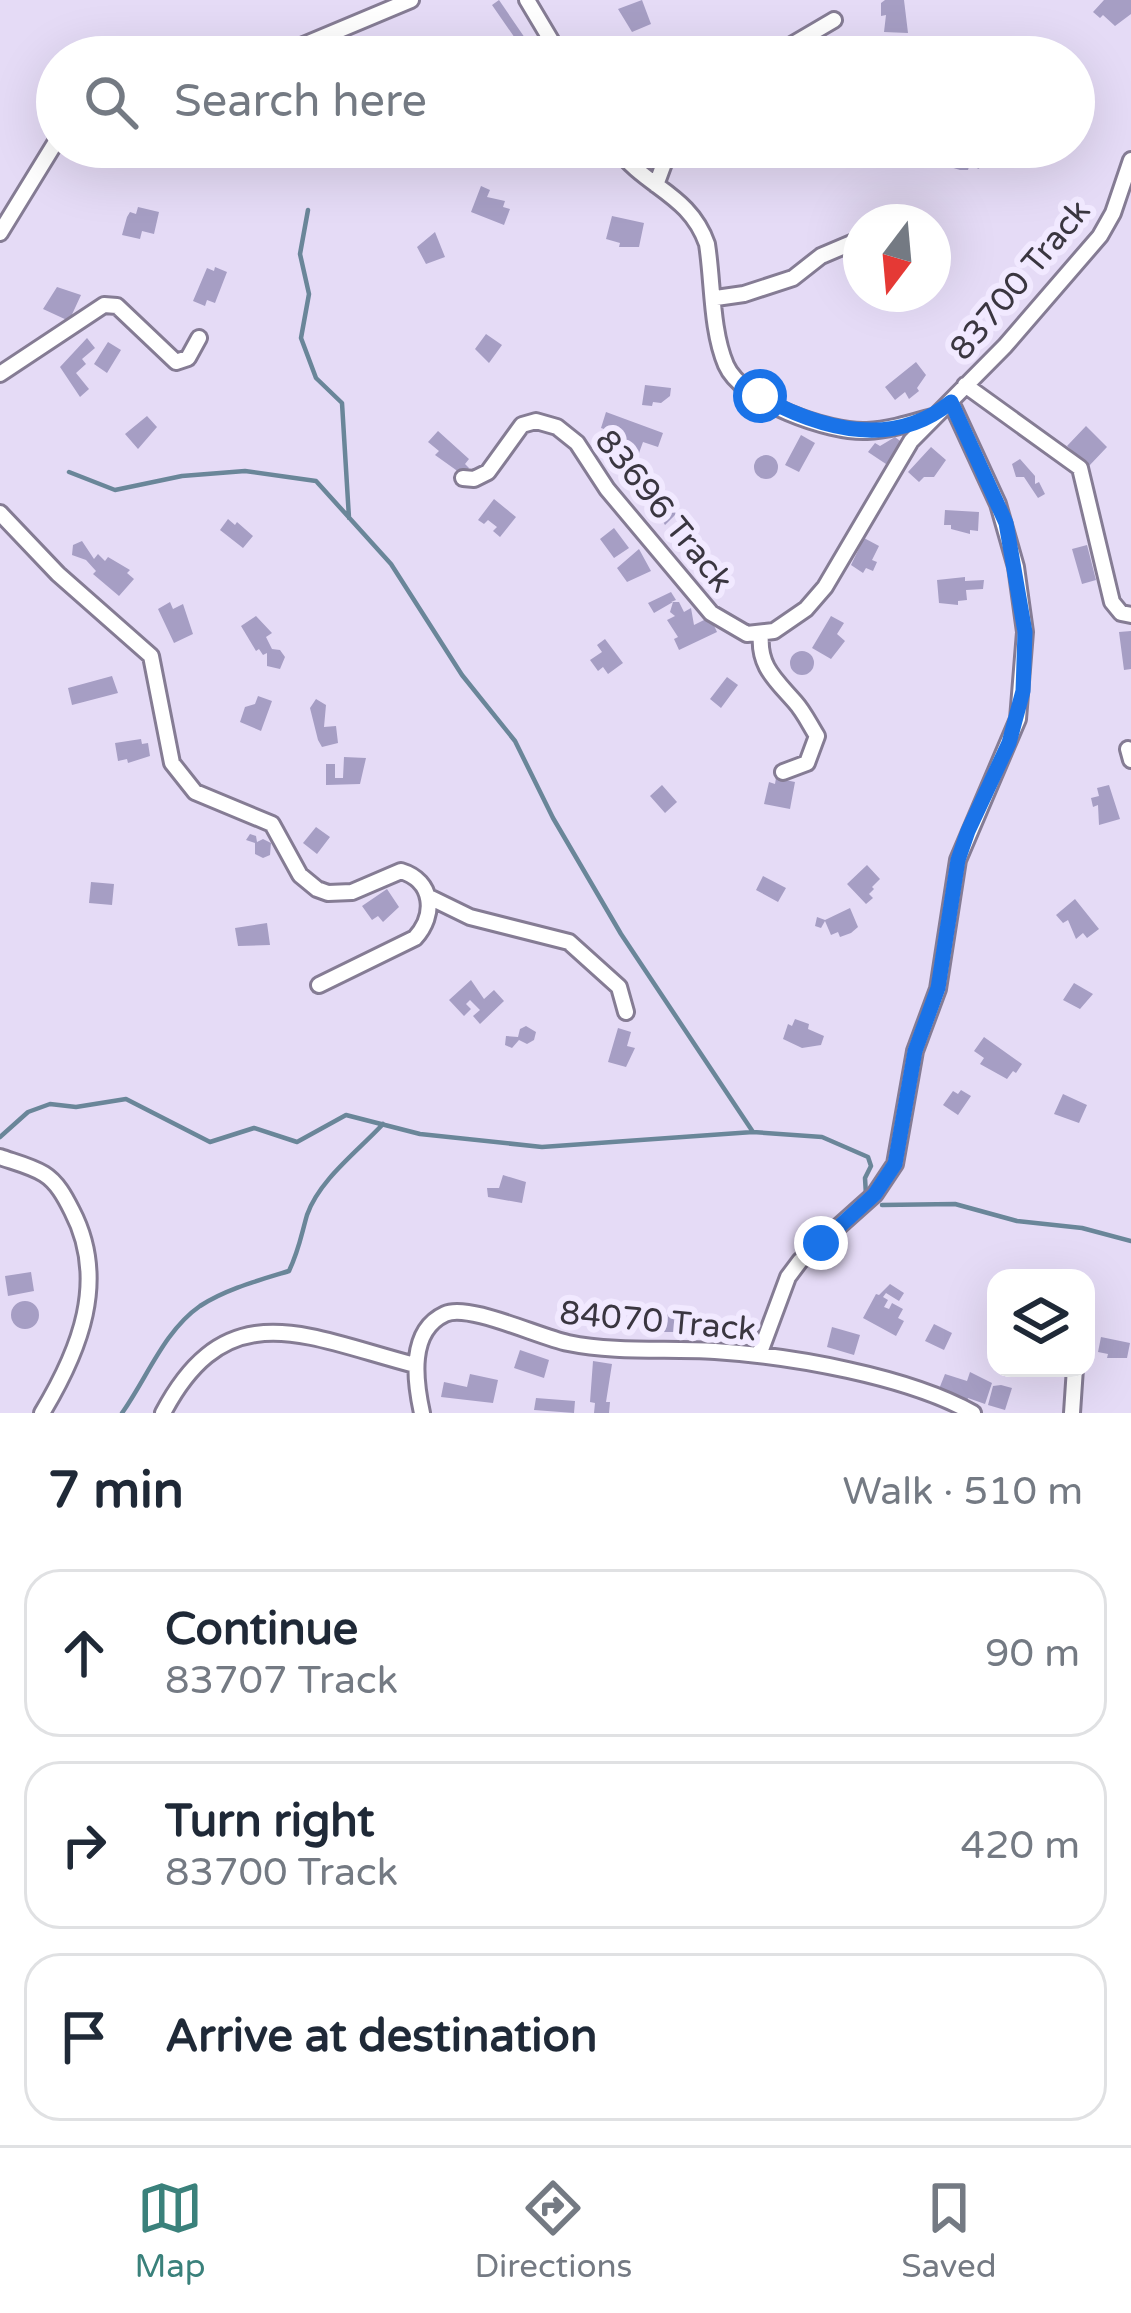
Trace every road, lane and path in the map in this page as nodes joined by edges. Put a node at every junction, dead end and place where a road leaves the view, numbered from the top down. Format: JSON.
{"nodes":[{"id":1,"x":411,"y":0,"type":"edge"},
{"id":2,"x":526,"y":0,"type":"edge"},
{"id":3,"x":834,"y":20,"type":"dead end"},
{"id":4,"x":325,"y":36,"type":"edge"},
{"id":5,"x":548,"y":36,"type":"edge"},
{"id":6,"x":807,"y":36,"type":"edge"},
{"id":7,"x":1131,"y":160,"type":"edge"},
{"id":8,"x":40,"y":168,"type":"edge"},
{"id":9,"x":634,"y":168,"type":"edge"},
{"id":10,"x":662,"y":168,"type":"edge"},
{"id":11,"x":656,"y":185,"type":"junction"},
{"id":12,"x":0,"y":233,"type":"edge"},
{"id":13,"x":843,"y":247,"type":"edge"},
{"id":14,"x":716,"y":298,"type":"junction"},
{"id":15,"x":199,"y":338,"type":"dead end"},
{"id":16,"x":0,"y":374,"type":"edge"},
{"id":17,"x":965,"y":385,"type":"junction"},
{"id":18,"x":951,"y":402,"type":"junction"},
{"id":19,"x":932,"y":417,"type":"junction"},
{"id":20,"x":464,"y":478,"type":"dead end"},
{"id":21,"x":0,"y":513,"type":"edge"},
{"id":22,"x":1131,"y":615,"type":"edge"},
{"id":23,"x":761,"y":634,"type":"junction"},
{"id":24,"x":783,"y":772,"type":"dead end"},
{"id":25,"x":429,"y":897,"type":"junction"},
{"id":26,"x":319,"y":985,"type":"dead end"},
{"id":27,"x":626,"y":1012,"type":"dead end"},
{"id":28,"x":0,"y":1157,"type":"edge"},
{"id":29,"x":759,"y":1355,"type":"junction"},
{"id":30,"x":416,"y":1365,"type":"junction"},
{"id":31,"x":1074,"y":1377,"type":"edge"},
{"id":32,"x":933,"y":1394,"type":"junction"},
{"id":33,"x":42,"y":1413,"type":"edge"},
{"id":34,"x":163,"y":1413,"type":"edge"},
{"id":35,"x":422,"y":1413,"type":"edge"},
{"id":36,"x":922,"y":1413,"type":"edge"},
{"id":37,"x":973,"y":1413,"type":"edge"},
{"id":38,"x":1072,"y":1413,"type":"edge"}],
"edges":[{"from":1,"to":4,"type":"street"},
{"from":2,"to":5,"type":"street"},
{"from":3,"to":6,"type":"street"},
{"from":7,"to":17,"type":"street","name":"83700 Track"},
{"from":8,"to":12,"type":"street"},
{"from":9,"to":11,"type":"street"},
{"from":10,"to":11,"type":"street"},
{"from":11,"to":14,"type":"street"},
{"from":13,"to":14,"type":"street"},
{"from":14,"to":19,"type":"street"},
{"from":15,"to":16,"type":"street"},
{"from":17,"to":18,"type":"street","name":"83700 Track"},
{"from":17,"to":22,"type":"street"},
{"from":18,"to":19,"type":"street"},
{"from":18,"to":29,"type":"street","name":"83700 Track"},
{"from":19,"to":23,"type":"street"},
{"from":20,"to":23,"type":"street","name":"83696 Track"},
{"from":21,"to":25,"type":"street"},
{"from":23,"to":24,"type":"street"},
{"from":25,"to":26,"type":"street"},
{"from":25,"to":27,"type":"street"},
{"from":28,"to":33,"type":"street"},
{"from":29,"to":30,"type":"street","name":"84070 Track"},
{"from":29,"to":32,"type":"street","name":"84070 Track"},
{"from":30,"to":34,"type":"street"},
{"from":30,"to":35,"type":"street"},
{"from":31,"to":38,"type":"street"},
{"from":32,"to":36,"type":"street"},
{"from":32,"to":37,"type":"street","name":"84070 Track"}]}
